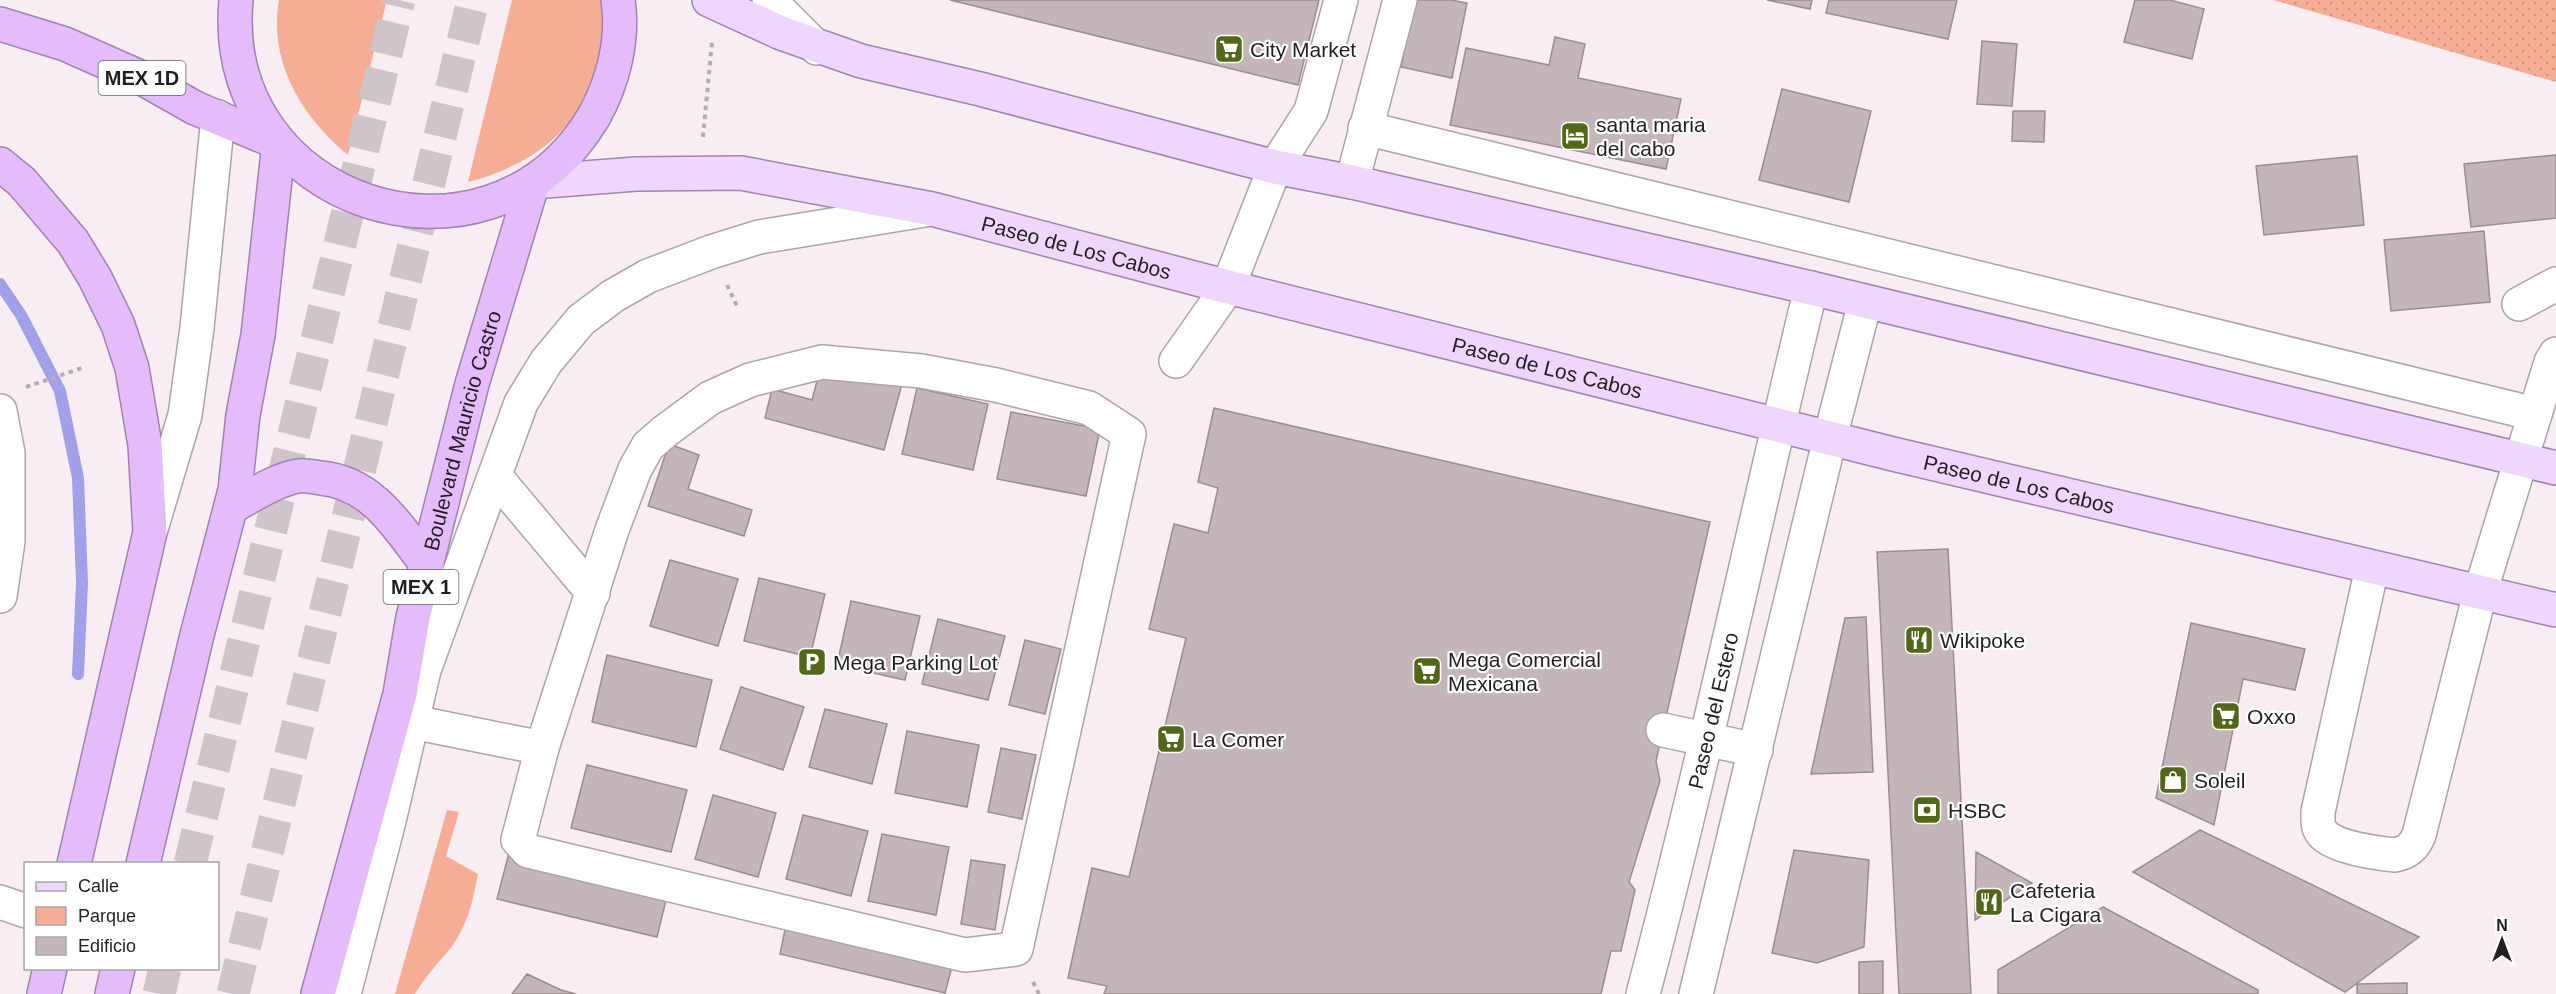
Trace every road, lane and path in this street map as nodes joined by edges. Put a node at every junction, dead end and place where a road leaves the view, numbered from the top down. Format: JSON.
{"nodes":[{"id":1,"x":236,"y":0,"type":"edge"},
{"id":2,"x":618,"y":0,"type":"edge"},
{"id":3,"x":709,"y":0,"type":"edge"},
{"id":4,"x":769,"y":0,"type":"edge"},
{"id":5,"x":1341,"y":0,"type":"edge"},
{"id":6,"x":1400,"y":0,"type":"edge"},
{"id":7,"x":0,"y":24,"type":"edge"},
{"id":8,"x":712,"y":35,"type":"dead end"},
{"id":9,"x":817,"y":48,"type":"junction"},
{"id":10,"x":218,"y":117,"type":"junction"},
{"id":11,"x":1365,"y":128,"type":"junction"},
{"id":12,"x":703,"y":142,"type":"dead end"},
{"id":13,"x":279,"y":143,"type":"junction"},
{"id":14,"x":0,"y":164,"type":"edge"},
{"id":15,"x":1275,"y":166,"type":"junction"},
{"id":16,"x":533,"y":182,"type":"junction"},
{"id":17,"x":1352,"y":182,"type":"junction"},
{"id":18,"x":932,"y":209,"type":"junction"},
{"id":19,"x":2556,"y":284,"type":"edge"},
{"id":20,"x":1228,"y":287,"type":"junction"},
{"id":21,"x":1811,"y":288,"type":"junction"},
{"id":22,"x":1865,"y":302,"type":"junction"},
{"id":23,"x":2519,"y":304,"type":"dead end"},
{"id":24,"x":2556,"y":354,"type":"edge"},
{"id":25,"x":1176,"y":361,"type":"dead end"},
{"id":26,"x":82,"y":368,"type":"dead end"},
{"id":27,"x":39,"y":382,"type":"dead end"},
{"id":28,"x":0,"y":411,"type":"edge"},
{"id":29,"x":2535,"y":414,"type":"junction"},
{"id":30,"x":1778,"y":425,"type":"junction"},
{"id":31,"x":1830,"y":438,"type":"junction"},
{"id":32,"x":2522,"y":460,"type":"junction"},
{"id":33,"x":2556,"y":468,"type":"edge"},
{"id":34,"x":495,"y":476,"type":"junction"},
{"id":35,"x":4,"y":487,"type":"edge"},
{"id":36,"x":231,"y":507,"type":"junction"},
{"id":37,"x":150,"y":532,"type":"junction"},
{"id":38,"x":427,"y":565,"type":"junction"},
{"id":39,"x":2372,"y":568,"type":"junction"},
{"id":40,"x":593,"y":593,"type":"junction"},
{"id":41,"x":2480,"y":593,"type":"junction"},
{"id":42,"x":0,"y":596,"type":"edge"},
{"id":43,"x":2556,"y":610,"type":"edge"},
{"id":44,"x":413,"y":722,"type":"junction"},
{"id":45,"x":1663,"y":730,"type":"dead end"},
{"id":46,"x":1708,"y":739,"type":"junction"},
{"id":47,"x":542,"y":748,"type":"junction"},
{"id":48,"x":1756,"y":750,"type":"junction"},
{"id":49,"x":74,"y":862,"type":"edge"},
{"id":50,"x":142,"y":862,"type":"edge"},
{"id":51,"x":1676,"y":870,"type":"junction"},
{"id":52,"x":1724,"y":882,"type":"junction"},
{"id":53,"x":0,"y":902,"type":"edge"},
{"id":54,"x":24,"y":910,"type":"edge"},
{"id":55,"x":50,"y":970,"type":"edge"},
{"id":56,"x":118,"y":970,"type":"edge"},
{"id":57,"x":44,"y":994,"type":"edge"},
{"id":58,"x":112,"y":994,"type":"edge"},
{"id":59,"x":318,"y":994,"type":"edge"},
{"id":60,"x":344,"y":994,"type":"edge"},
{"id":61,"x":1643,"y":994,"type":"edge"},
{"id":62,"x":1696,"y":994,"type":"edge"}],
"edges":[{"from":1,"to":13,"type":"highway"},
{"from":2,"to":16,"type":"highway"},
{"from":3,"to":9,"type":"main road"},
{"from":4,"to":9,"type":"street"},
{"from":5,"to":15,"type":"street"},
{"from":6,"to":11,"type":"street"},
{"from":7,"to":10,"type":"highway","number":"MEX 1D"},
{"from":8,"to":12,"type":"path"},
{"from":9,"to":15,"type":"main road"},
{"from":10,"to":13,"type":"highway","number":"MEX 1D"},
{"from":10,"to":37,"type":"street"},
{"from":11,"to":17,"type":"street"},
{"from":11,"to":29,"type":"street"},
{"from":13,"to":16,"type":"highway"},
{"from":13,"to":36,"type":"highway"},
{"from":14,"to":37,"type":"highway"},
{"from":15,"to":17,"type":"main road"},
{"from":15,"to":20,"type":"street"},
{"from":16,"to":18,"type":"main road","name":"Paseo de Los Cabos"},
{"from":16,"to":38,"type":"highway","name":"Boulevard Mauricio Castro","number":"MEX 1"},
{"from":17,"to":21,"type":"main road"},
{"from":18,"to":20,"type":"main road","name":"Paseo de Los Cabos"},
{"from":18,"to":34,"type":"street"},
{"from":19,"to":23,"type":"street"},
{"from":20,"to":25,"type":"street"},
{"from":20,"to":30,"type":"main road","name":"Paseo de Los Cabos"},
{"from":21,"to":22,"type":"main road"},
{"from":21,"to":30,"type":"street","name":"Paseo del Estero"},
{"from":22,"to":31,"type":"street"},
{"from":22,"to":32,"type":"main road"},
{"from":24,"to":29,"type":"street"},
{"from":26,"to":27,"type":"path"},
{"from":28,"to":35,"type":"street"},
{"from":29,"to":32,"type":"street"},
{"from":30,"to":31,"type":"main road","name":"Paseo de Los Cabos"},
{"from":30,"to":46,"type":"street","name":"Paseo del Estero"},
{"from":31,"to":39,"type":"main road","name":"Paseo de Los Cabos"},
{"from":31,"to":48,"type":"street"},
{"from":32,"to":33,"type":"main road"},
{"from":32,"to":41,"type":"street"},
{"from":34,"to":40,"type":"street"},
{"from":34,"to":44,"type":"street"},
{"from":35,"to":42,"type":"street"},
{"from":36,"to":38,"type":"highway"},
{"from":36,"to":50,"type":"highway"},
{"from":37,"to":49,"type":"highway"},
{"from":38,"to":59,"type":"highway","name":"Boulevard Mauricio Castro","number":"MEX 1"},
{"from":39,"to":41,"type":"main road","name":"Paseo de Los Cabos"},
{"from":39,"to":41,"type":"street"},
{"from":40,"to":47,"type":"street"},
{"from":40,"to":47,"type":"street"},
{"from":41,"to":43,"type":"main road","name":"Paseo de Los Cabos"},
{"from":44,"to":47,"type":"street"},
{"from":44,"to":60,"type":"street"},
{"from":45,"to":46,"type":"street"},
{"from":46,"to":48,"type":"street"},
{"from":46,"to":51,"type":"street","name":"Paseo del Estero"},
{"from":48,"to":52,"type":"street"},
{"from":51,"to":52,"type":"street"},
{"from":51,"to":61,"type":"street","name":"Paseo del Estero"},
{"from":52,"to":62,"type":"street"},
{"from":53,"to":54,"type":"street"},
{"from":55,"to":57,"type":"highway"},
{"from":56,"to":58,"type":"highway"}]}
